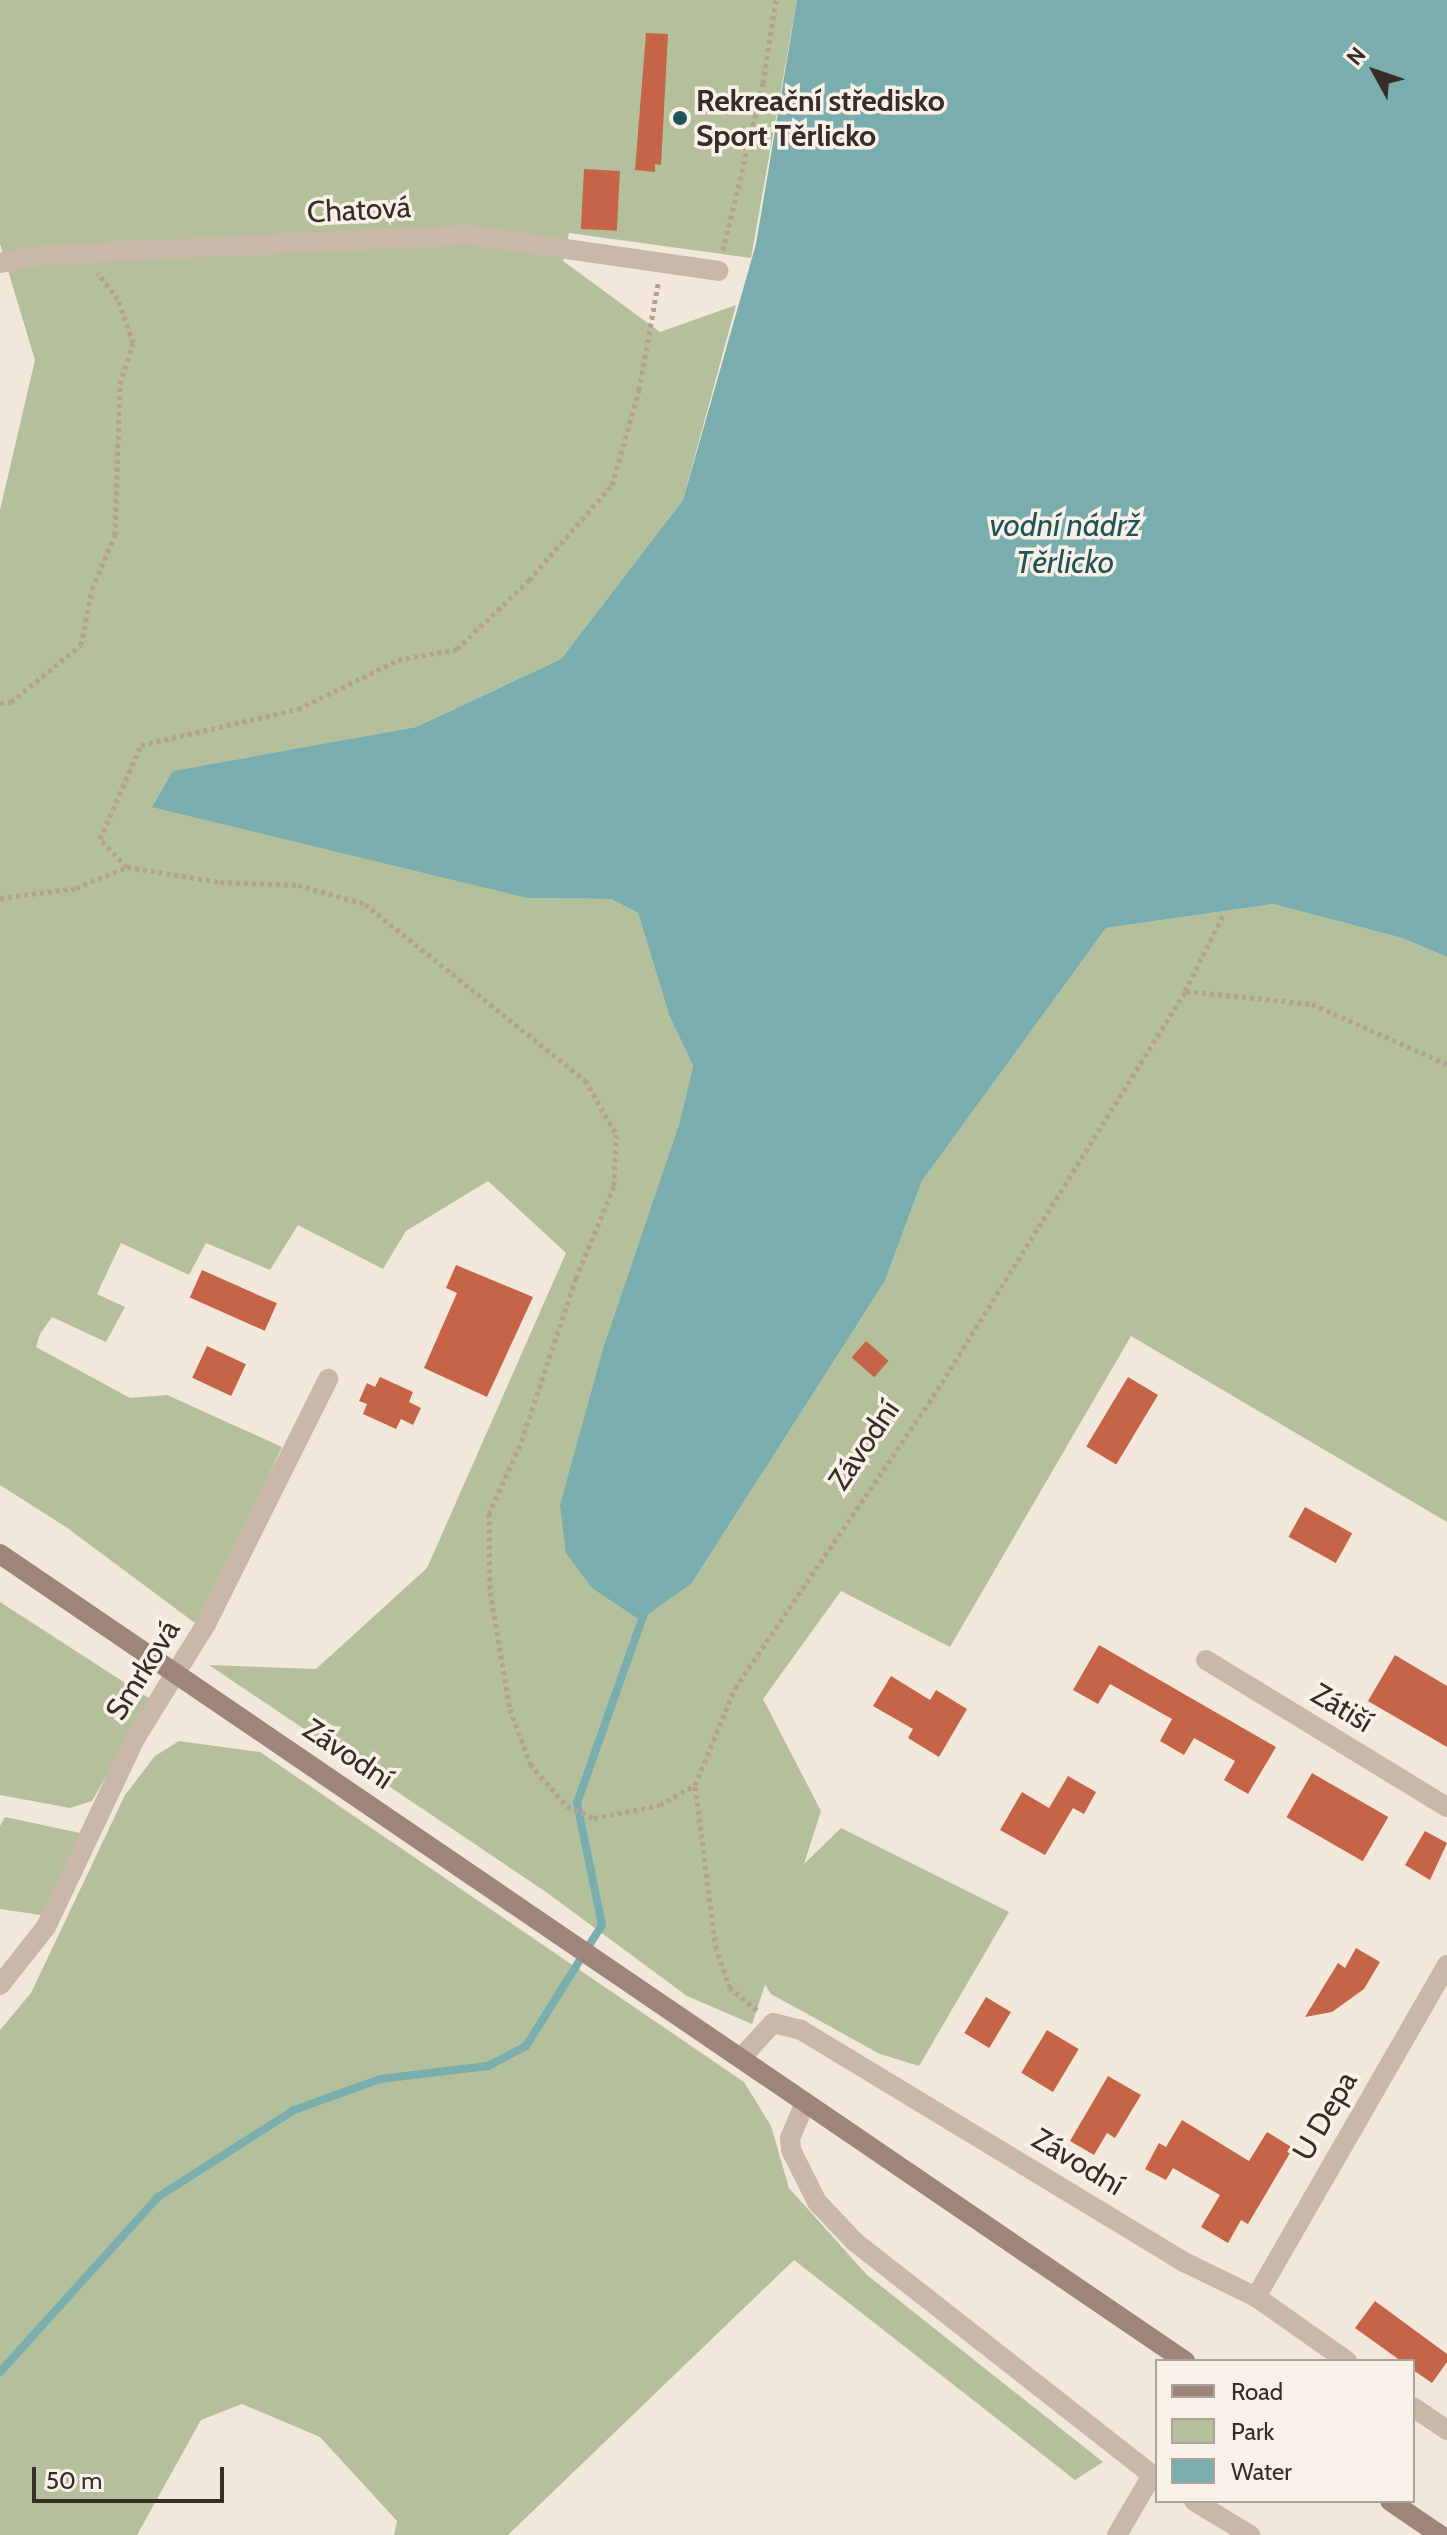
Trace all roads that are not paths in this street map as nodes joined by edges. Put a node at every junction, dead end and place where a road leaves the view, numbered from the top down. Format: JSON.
{"nodes":[{"id":1,"x":0,"y":263,"type":"edge"},
{"id":2,"x":718,"y":271,"type":"road end"},
{"id":3,"x":328,"y":1379,"type":"dead end"},
{"id":4,"x":0,"y":1554,"type":"edge"},
{"id":5,"x":1206,"y":1660,"type":"dead end"},
{"id":6,"x":178,"y":1674,"type":"junction"},
{"id":7,"x":1447,"y":1807,"type":"edge"},
{"id":8,"x":1447,"y":1965,"type":"edge"},
{"id":9,"x":0,"y":1985,"type":"edge"},
{"id":10,"x":741,"y":2058,"type":"junction"},
{"id":11,"x":805,"y":2103,"type":"junction"},
{"id":12,"x":1256,"y":2297,"type":"junction"},
{"id":13,"x":1182,"y":2359,"type":"edge"},
{"id":14,"x":1344,"y":2359,"type":"edge"},
{"id":15,"x":1415,"y":2408,"type":"edge"},
{"id":16,"x":1447,"y":2430,"type":"edge"},
{"id":17,"x":1154,"y":2477,"type":"edge"},
{"id":18,"x":1197,"y":2503,"type":"edge"},
{"id":19,"x":1393,"y":2503,"type":"edge"},
{"id":20,"x":1117,"y":2535,"type":"edge"},
{"id":21,"x":1250,"y":2535,"type":"edge"},
{"id":22,"x":1440,"y":2535,"type":"edge"}],
"edges":[{"from":1,"to":2,"type":"street","name":"Chatová"},
{"from":3,"to":6,"type":"street","name":"Smrková"},
{"from":4,"to":6,"type":"main road","name":"Závodní"},
{"from":5,"to":7,"type":"street","name":"Zátiší"},
{"from":6,"to":9,"type":"street","name":"Smrková"},
{"from":6,"to":10,"type":"main road","name":"Závodní"},
{"from":8,"to":12,"type":"street","name":"U Depa"},
{"from":10,"to":11,"type":"main road","name":"Závodní"},
{"from":10,"to":12,"type":"street","name":"Závodní"},
{"from":11,"to":13,"type":"main road","name":"Závodní"},
{"from":11,"to":17,"type":"street"},
{"from":12,"to":14,"type":"street","name":"Závodní"},
{"from":15,"to":16,"type":"street"},
{"from":17,"to":20,"type":"street"},
{"from":18,"to":21,"type":"street"},
{"from":19,"to":22,"type":"main road"}]}
